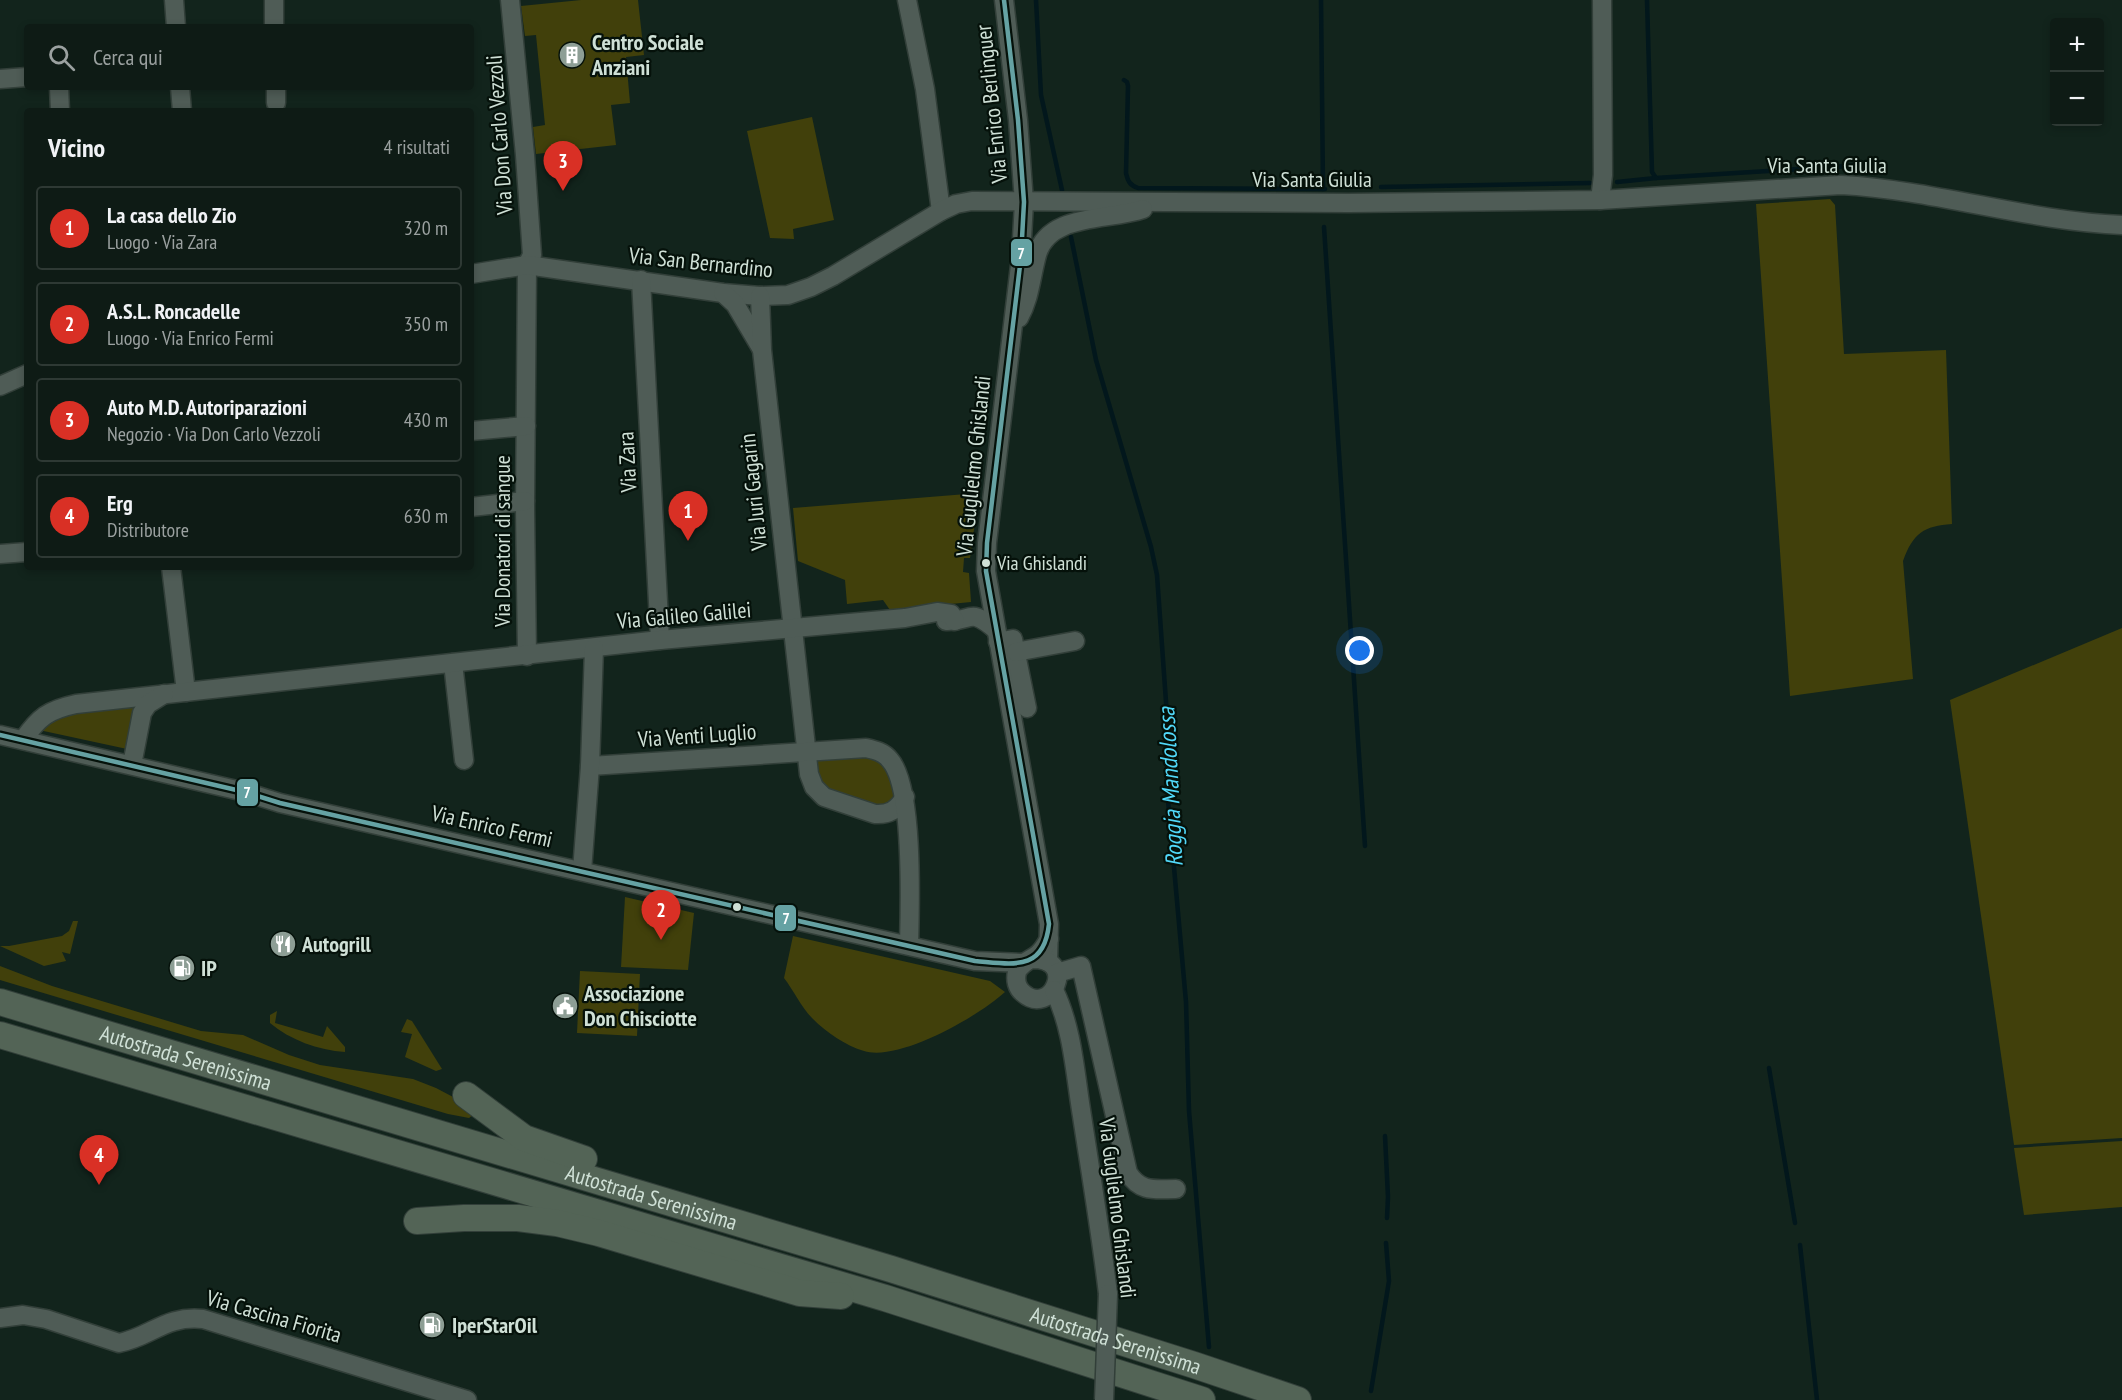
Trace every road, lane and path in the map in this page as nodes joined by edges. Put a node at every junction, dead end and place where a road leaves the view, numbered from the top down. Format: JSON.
{"nodes":[{"id":1,"x":174,"y":0,"type":"edge"},
{"id":2,"x":274,"y":0,"type":"edge"},
{"id":3,"x":510,"y":0,"type":"edge"},
{"id":4,"x":907,"y":0,"type":"edge"},
{"id":5,"x":1004,"y":0,"type":"edge"},
{"id":6,"x":1602,"y":0,"type":"edge"},
{"id":7,"x":176,"y":24,"type":"edge"},
{"id":8,"x":274,"y":24,"type":"edge"},
{"id":9,"x":24,"y":77,"type":"edge"},
{"id":10,"x":0,"y":79,"type":"edge"},
{"id":11,"x":59,"y":90,"type":"edge"},
{"id":12,"x":180,"y":90,"type":"edge"},
{"id":13,"x":60,"y":108,"type":"edge"},
{"id":14,"x":182,"y":108,"type":"edge"},
{"id":15,"x":1600,"y":200,"type":"junction"},
{"id":16,"x":1024,"y":202,"type":"junction"},
{"id":17,"x":1159,"y":203,"type":"junction"},
{"id":18,"x":941,"y":211,"type":"junction"},
{"id":19,"x":2122,"y":225,"type":"edge"},
{"id":20,"x":527,"y":265,"type":"junction"},
{"id":21,"x":474,"y":274,"type":"edge"},
{"id":22,"x":641,"y":280,"type":"junction"},
{"id":23,"x":723,"y":293,"type":"junction"},
{"id":24,"x":760,"y":296,"type":"junction"},
{"id":25,"x":1012,"y":331,"type":"junction"},
{"id":26,"x":762,"y":350,"type":"junction"},
{"id":27,"x":24,"y":375,"type":"edge"},
{"id":28,"x":0,"y":386,"type":"edge"},
{"id":29,"x":526,"y":426,"type":"junction"},
{"id":30,"x":474,"y":431,"type":"edge"},
{"id":31,"x":525,"y":501,"type":"junction"},
{"id":32,"x":474,"y":507,"type":"edge"},
{"id":33,"x":24,"y":552,"type":"edge"},
{"id":34,"x":0,"y":554,"type":"edge"},
{"id":35,"x":171,"y":570,"type":"edge"},
{"id":36,"x":792,"y":630,"type":"junction"},
{"id":37,"x":997,"y":636,"type":"junction"},
{"id":38,"x":660,"y":640,"type":"junction"},
{"id":39,"x":1075,"y":641,"type":"dead end"},
{"id":40,"x":594,"y":648,"type":"junction"},
{"id":41,"x":1016,"y":652,"type":"junction"},
{"id":42,"x":527,"y":656,"type":"junction"},
{"id":43,"x":453,"y":663,"type":"junction"},
{"id":44,"x":186,"y":692,"type":"junction"},
{"id":45,"x":164,"y":694,"type":"junction"},
{"id":46,"x":123,"y":698,"type":"junction"},
{"id":47,"x":1027,"y":708,"type":"dead end"},
{"id":48,"x":142,"y":713,"type":"junction"},
{"id":49,"x":0,"y":735,"type":"edge"},
{"id":50,"x":23,"y":740,"type":"junction"},
{"id":51,"x":807,"y":752,"type":"junction"},
{"id":52,"x":464,"y":760,"type":"dead end"},
{"id":53,"x":132,"y":765,"type":"junction"},
{"id":54,"x":590,"y":766,"type":"junction"},
{"id":55,"x":905,"y":797,"type":"junction"},
{"id":56,"x":883,"y":815,"type":"junction"},
{"id":57,"x":908,"y":839,"type":"junction"},
{"id":58,"x":582,"y":871,"type":"junction"},
{"id":59,"x":909,"y":945,"type":"junction"},
{"id":60,"x":975,"y":961,"type":"junction"},
{"id":61,"x":1043,"y":969,"type":"junction"},
{"id":62,"x":1016,"y":981,"type":"junction"},
{"id":63,"x":1038,"y":1000,"type":"junction"},
{"id":64,"x":0,"y":1002,"type":"edge"},
{"id":65,"x":0,"y":1035,"type":"edge"},
{"id":66,"x":1073,"y":1059,"type":"junction"},
{"id":67,"x":466,"y":1095,"type":"dead end"},
{"id":68,"x":1176,"y":1189,"type":"dead end"},
{"id":69,"x":417,"y":1221,"type":"dead end"},
{"id":70,"x":891,"y":1269,"type":"junction"},
{"id":71,"x":885,"y":1299,"type":"junction"},
{"id":72,"x":0,"y":1318,"type":"edge"},
{"id":73,"x":467,"y":1400,"type":"edge"},
{"id":74,"x":1104,"y":1400,"type":"edge"},
{"id":75,"x":1202,"y":1400,"type":"edge"},
{"id":76,"x":1298,"y":1400,"type":"edge"}],
"edges":[{"from":1,"to":7,"type":"street"},
{"from":2,"to":8,"type":"street"},
{"from":3,"to":20,"type":"street","name":"Via Don Carlo Vezzoli"},
{"from":4,"to":18,"type":"street"},
{"from":5,"to":16,"type":"street","name":"Via Enrico Berlinguer"},
{"from":6,"to":15,"type":"street"},
{"from":9,"to":10,"type":"street"},
{"from":11,"to":13,"type":"street"},
{"from":12,"to":14,"type":"street"},
{"from":15,"to":17,"type":"street","name":"Via Santa Giulia"},
{"from":15,"to":19,"type":"street","name":"Via Santa Giulia"},
{"from":16,"to":17,"type":"street","name":"Via Santa Giulia"},
{"from":16,"to":18,"type":"street","name":"Via San Bernardino"},
{"from":16,"to":25,"type":"street","name":"Via Guglielmo Ghislandi"},
{"from":17,"to":25,"type":"street","name":"Via Guglielmo Ghislandi"},
{"from":18,"to":24,"type":"street","name":"Via San Bernardino"},
{"from":20,"to":21,"type":"street","name":"Via San Bernardino"},
{"from":20,"to":22,"type":"street","name":"Via San Bernardino"},
{"from":20,"to":29,"type":"street","name":"Via Donatori di sangue"},
{"from":22,"to":23,"type":"street","name":"Via San Bernardino"},
{"from":22,"to":38,"type":"street","name":"Via Zara"},
{"from":23,"to":24,"type":"street","name":"Via San Bernardino"},
{"from":23,"to":26,"type":"street","name":"Via Juri Gagarin"},
{"from":24,"to":26,"type":"street","name":"Via Juri Gagarin"},
{"from":25,"to":37,"type":"street","name":"Via Guglielmo Ghislandi"},
{"from":26,"to":36,"type":"street","name":"Via Juri Gagarin"},
{"from":27,"to":28,"type":"street"},
{"from":29,"to":30,"type":"street","name":"Via Donatori di sangue"},
{"from":29,"to":31,"type":"street","name":"Via Donatori di sangue"},
{"from":31,"to":32,"type":"street"},
{"from":31,"to":42,"type":"street","name":"Via Donatori di sangue"},
{"from":33,"to":34,"type":"street"},
{"from":35,"to":44,"type":"street"},
{"from":36,"to":37,"type":"street","name":"Via Galileo Galilei"},
{"from":36,"to":38,"type":"street","name":"Via Galileo Galilei"},
{"from":36,"to":51,"type":"street","name":"Via Juri Gagarin"},
{"from":37,"to":41,"type":"street"},
{"from":37,"to":61,"type":"street","name":"Via Guglielmo Ghislandi"},
{"from":38,"to":40,"type":"street","name":"Via Galileo Galilei"},
{"from":39,"to":41,"type":"street"},
{"from":40,"to":42,"type":"street","name":"Via Galileo Galilei"},
{"from":40,"to":54,"type":"street"},
{"from":41,"to":47,"type":"street"},
{"from":42,"to":43,"type":"street","name":"Via Galileo Galilei"},
{"from":43,"to":44,"type":"street","name":"Via Galileo Galilei"},
{"from":43,"to":52,"type":"street"},
{"from":44,"to":45,"type":"street","name":"Via Galileo Galilei"},
{"from":45,"to":46,"type":"street","name":"Via Galileo Galilei"},
{"from":45,"to":48,"type":"street"},
{"from":46,"to":48,"type":"street"},
{"from":46,"to":50,"type":"street","name":"Via Galileo Galilei"},
{"from":48,"to":53,"type":"street"},
{"from":49,"to":50,"type":"street","name":"Via Enrico Fermi"},
{"from":50,"to":53,"type":"street","name":"Via Enrico Fermi"},
{"from":51,"to":54,"type":"street","name":"Via Venti Luglio"},
{"from":51,"to":55,"type":"street","name":"Via Venti Luglio"},
{"from":51,"to":56,"type":"street","name":"Via Juri Gagarin"},
{"from":53,"to":58,"type":"street","name":"Via Enrico Fermi"},
{"from":54,"to":58,"type":"street"},
{"from":55,"to":56,"type":"street"},
{"from":55,"to":57,"type":"street"},
{"from":56,"to":57,"type":"street"},
{"from":57,"to":59,"type":"street"},
{"from":58,"to":59,"type":"street","name":"Via Enrico Fermi"},
{"from":59,"to":60,"type":"street","name":"Via Enrico Fermi"},
{"from":60,"to":61,"type":"street","name":"Via Enrico Fermi"},
{"from":60,"to":62,"type":"street","name":"Via Enrico Fermi"},
{"from":61,"to":62,"type":"street","name":"Via Guglielmo Ghislandi"},
{"from":61,"to":63,"type":"street","name":"Via Guglielmo Ghislandi"},
{"from":61,"to":66,"type":"street","name":"Via Guglielmo Ghislandi"},
{"from":61,"to":68,"type":"street","name":"Via Guglielmo Ghislandi"},
{"from":62,"to":63,"type":"street","name":"Via Guglielmo Ghislandi"},
{"from":63,"to":66,"type":"street","name":"Via Guglielmo Ghislandi"},
{"from":64,"to":70,"type":"highway","name":"Autostrada Serenissima"},
{"from":65,"to":71,"type":"highway","name":"Autostrada Serenissima"},
{"from":66,"to":74,"type":"street","name":"Via Guglielmo Ghislandi","bridge":true},
{"from":67,"to":70,"type":"highway"},
{"from":69,"to":71,"type":"highway"},
{"from":70,"to":76,"type":"highway","name":"Autostrada Serenissima"},
{"from":71,"to":75,"type":"highway","name":"Autostrada Serenissima"},
{"from":72,"to":73,"type":"street","name":"Via Cascina Fiorita"}]}
